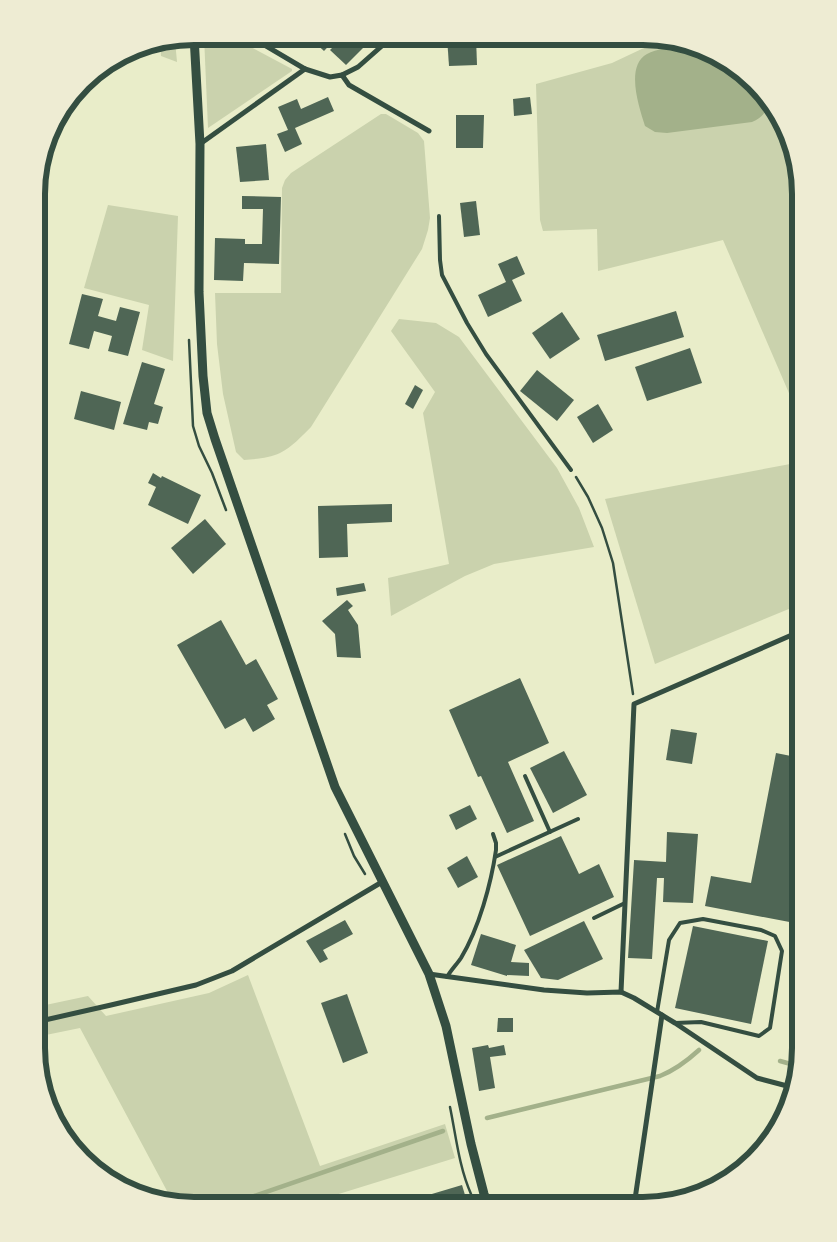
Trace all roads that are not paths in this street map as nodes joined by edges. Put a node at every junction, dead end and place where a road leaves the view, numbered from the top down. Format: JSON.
{"nodes":[{"id":1,"x":194,"y":45,"type":"edge"},
{"id":2,"x":264,"y":45,"type":"edge"},
{"id":3,"x":383,"y":45,"type":"edge"},
{"id":4,"x":305,"y":69,"type":"junction"},
{"id":5,"x":342,"y":75,"type":"junction"},
{"id":6,"x":429,"y":131,"type":"dead end"},
{"id":7,"x":200,"y":144,"type":"junction"},
{"id":8,"x":438,"y":216,"type":"dead end"},
{"id":9,"x":571,"y":470,"type":"road end"},
{"id":10,"x":792,"y":636,"type":"edge"},
{"id":11,"x":525,"y":776,"type":"dead end"},
{"id":12,"x":578,"y":819,"type":"dead end"},
{"id":13,"x":550,"y":832,"type":"junction"},
{"id":14,"x":492,"y":834,"type":"dead end"},
{"id":15,"x":494,"y":857,"type":"junction"},
{"id":16,"x":382,"y":882,"type":"junction"},
{"id":17,"x":625,"y":903,"type":"junction"},
{"id":18,"x":594,"y":918,"type":"dead end"},
{"id":19,"x":429,"y":974,"type":"junction"},
{"id":20,"x":447,"y":976,"type":"junction"},
{"id":21,"x":621,"y":992,"type":"junction"},
{"id":22,"x":660,"y":1013,"type":"junction"},
{"id":23,"x":45,"y":1020,"type":"edge"},
{"id":24,"x":675,"y":1023,"type":"junction"},
{"id":25,"x":787,"y":1085,"type":"edge"},
{"id":26,"x":485,"y":1197,"type":"edge"},
{"id":27,"x":635,"y":1197,"type":"edge"}],
"edges":[{"from":1,"to":7,"type":"street"},
{"from":2,"to":4,"type":"street"},
{"from":3,"to":5,"type":"street"},
{"from":4,"to":5,"type":"street"},
{"from":4,"to":7,"type":"street"},
{"from":5,"to":6,"type":"street"},
{"from":7,"to":16,"type":"street"},
{"from":8,"to":9,"type":"lane"},
{"from":10,"to":17,"type":"street"},
{"from":11,"to":13,"type":"lane"},
{"from":12,"to":13,"type":"lane"},
{"from":13,"to":15,"type":"lane"},
{"from":14,"to":15,"type":"lane"},
{"from":15,"to":20,"type":"lane"},
{"from":16,"to":19,"type":"street"},
{"from":16,"to":23,"type":"street"},
{"from":17,"to":18,"type":"lane"},
{"from":17,"to":21,"type":"street"},
{"from":19,"to":20,"type":"street"},
{"from":19,"to":26,"type":"street"},
{"from":20,"to":21,"type":"street"},
{"from":21,"to":22,"type":"street"},
{"from":22,"to":24,"type":"street"},
{"from":22,"to":24,"type":"lane"},
{"from":22,"to":27,"type":"street"},
{"from":24,"to":25,"type":"street"}]}
